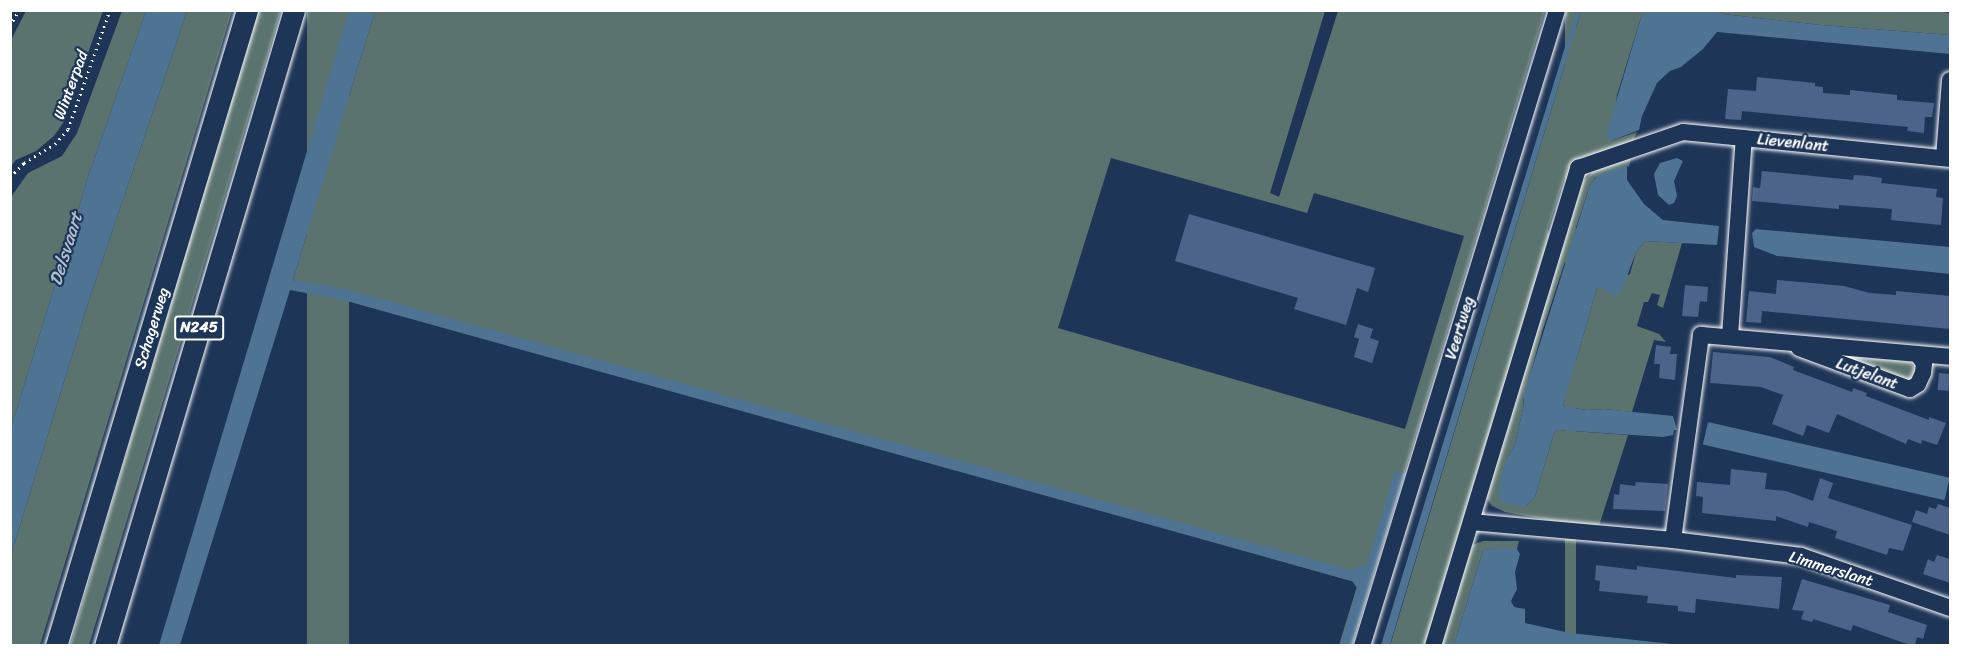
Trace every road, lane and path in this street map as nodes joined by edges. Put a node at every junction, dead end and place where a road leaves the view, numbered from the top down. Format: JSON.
{"nodes":[{"id":1,"x":20,"y":10,"type":"edge"},
{"id":2,"x":110,"y":10,"type":"edge"},
{"id":3,"x":247,"y":10,"type":"edge"},
{"id":4,"x":294,"y":10,"type":"edge"},
{"id":5,"x":1557,"y":10,"type":"edge"},
{"id":6,"x":10,"y":26,"type":"edge"},
{"id":7,"x":1950,"y":80,"type":"edge"},
{"id":8,"x":1744,"y":138,"type":"junction"},
{"id":9,"x":1947,"y":158,"type":"edge"},
{"id":10,"x":10,"y":177,"type":"edge"},
{"id":11,"x":1730,"y":336,"type":"junction"},
{"id":12,"x":1785,"y":342,"type":"junction"},
{"id":13,"x":1917,"y":354,"type":"junction"},
{"id":14,"x":1950,"y":357,"type":"edge"},
{"id":15,"x":1471,"y":522,"type":"junction"},
{"id":16,"x":1673,"y":540,"type":"junction"},
{"id":17,"x":1950,"y":608,"type":"edge"},
{"id":18,"x":56,"y":645,"type":"edge"},
{"id":19,"x":105,"y":645,"type":"edge"},
{"id":20,"x":1362,"y":645,"type":"edge"},
{"id":21,"x":1433,"y":645,"type":"edge"}],
"edges":[{"from":1,"to":6,"type":"path"},
{"from":2,"to":10,"type":"path","name":"Winterpad"},
{"from":3,"to":18,"type":"main road","name":"Schagerweg","number":"N245"},
{"from":4,"to":19,"type":"main road","number":"N245"},
{"from":5,"to":20,"type":"street","name":"Veertweg"},
{"from":7,"to":9,"type":"street","name":"Lievenlant"},
{"from":8,"to":9,"type":"street","name":"Lievenlant"},
{"from":8,"to":11,"type":"street","name":"Lievenlant"},
{"from":8,"to":15,"type":"street"},
{"from":11,"to":12,"type":"street","name":"Lutjelant"},
{"from":11,"to":16,"type":"street","name":"Lutjelant"},
{"from":12,"to":13,"type":"street","name":"Lutjelant"},
{"from":12,"to":13,"type":"street","name":"Lutjelant"},
{"from":13,"to":14,"type":"street","name":"Lutjelant"},
{"from":15,"to":16,"type":"street","name":"Limmerslant"},
{"from":15,"to":21,"type":"street"},
{"from":16,"to":17,"type":"street","name":"Limmerslant"}]}
